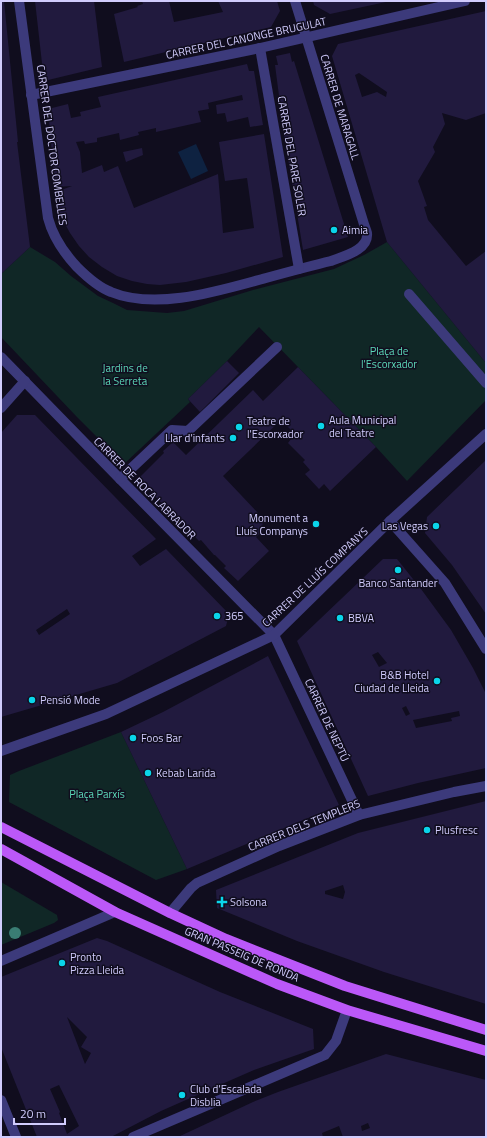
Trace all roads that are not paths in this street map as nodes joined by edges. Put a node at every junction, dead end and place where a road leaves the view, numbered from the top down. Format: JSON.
{"nodes":[{"id":1,"x":19,"y":1,"type":"edge"},
{"id":2,"x":295,"y":1,"type":"edge"},
{"id":3,"x":465,"y":1,"type":"edge"},
{"id":4,"x":306,"y":38,"type":"junction"},
{"id":5,"x":260,"y":48,"type":"junction"},
{"id":6,"x":31,"y":95,"type":"junction"},
{"id":7,"x":363,"y":221,"type":"joint"},
{"id":8,"x":299,"y":269,"type":"junction"},
{"id":9,"x":409,"y":294,"type":"dead end"},
{"id":10,"x":277,"y":346,"type":"dead end"},
{"id":11,"x":1,"y":357,"type":"edge"},
{"id":12,"x":25,"y":382,"type":"junction"},
{"id":13,"x":486,"y":383,"type":"edge"},
{"id":14,"x":1,"y":408,"type":"edge"},
{"id":15,"x":486,"y":434,"type":"edge"},
{"id":16,"x":120,"y":479,"type":"junction"},
{"id":17,"x":390,"y":522,"type":"junction"},
{"id":18,"x":274,"y":635,"type":"junction"},
{"id":19,"x":486,"y":649,"type":"edge"},
{"id":20,"x":1,"y":751,"type":"edge"},
{"id":21,"x":486,"y":786,"type":"edge"},
{"id":22,"x":359,"y":815,"type":"junction"},
{"id":23,"x":1,"y":827,"type":"edge"},
{"id":24,"x":1,"y":849,"type":"edge"},
{"id":25,"x":115,"y":912,"type":"junction"},
{"id":26,"x":170,"y":913,"type":"junction"},
{"id":27,"x":1,"y":961,"type":"edge"},
{"id":28,"x":347,"y":1010,"type":"junction"},
{"id":29,"x":486,"y":1030,"type":"edge"},
{"id":30,"x":486,"y":1051,"type":"edge"},
{"id":31,"x":1,"y":1100,"type":"edge"},
{"id":32,"x":16,"y":1137,"type":"edge"},
{"id":33,"x":133,"y":1137,"type":"edge"}],
"edges":[{"from":1,"to":6,"type":"street","name":"CARRER DEL DOCTOR COMBELLES"},
{"from":2,"to":4,"type":"street","name":"CARRER DE MARAGALL"},
{"from":3,"to":4,"type":"street","name":"CARRER DEL CANONGE BRUGULAT"},
{"from":4,"to":5,"type":"street","name":"CARRER DEL CANONGE BRUGULAT"},
{"from":4,"to":7,"type":"street","name":"CARRER DE MARAGALL"},
{"from":5,"to":6,"type":"street","name":"CARRER DEL CANONGE BRUGULAT"},
{"from":5,"to":8,"type":"street","name":"CARRER DEL PARE SOLER"},
{"from":6,"to":8,"type":"street","name":"CARRER DEL DOCTOR COMBELLES"},
{"from":7,"to":8,"type":"street","name":"CARRER DEL DOCTOR COMBELLES"},
{"from":9,"to":13,"type":"street"},
{"from":10,"to":16,"type":"street"},
{"from":11,"to":12,"type":"street","name":"CARRER DE ROCA LABRADOR"},
{"from":12,"to":14,"type":"street"},
{"from":12,"to":16,"type":"street","name":"CARRER DE ROCA LABRADOR"},
{"from":15,"to":17,"type":"street","name":"CARRER DE LLUÍS COMPANYS"},
{"from":16,"to":18,"type":"street","name":"CARRER DE ROCA LABRADOR"},
{"from":17,"to":18,"type":"street","name":"CARRER DE LLUÍS COMPANYS"},
{"from":17,"to":19,"type":"street"},
{"from":18,"to":20,"type":"street","name":"CARRER DE LLUÍS COMPANYS"},
{"from":18,"to":22,"type":"street","name":"CARRER DE NEPTÚ"},
{"from":21,"to":22,"type":"street","name":"CARRER DELS TEMPLERS"},
{"from":22,"to":26,"type":"street","name":"CARRER DELS TEMPLERS"},
{"from":23,"to":26,"type":"main road","name":"GRAN PASSEIG DE RONDA"},
{"from":24,"to":25,"type":"main road","name":"GRAN PASSEIG DE RONDA"},
{"from":25,"to":27,"type":"street"},
{"from":25,"to":28,"type":"main road","name":"GRAN PASSEIG DE RONDA"},
{"from":26,"to":29,"type":"main road","name":"GRAN PASSEIG DE RONDA"},
{"from":28,"to":30,"type":"main road","name":"GRAN PASSEIG DE RONDA"},
{"from":28,"to":33,"type":"street"},
{"from":31,"to":32,"type":"street"}]}
